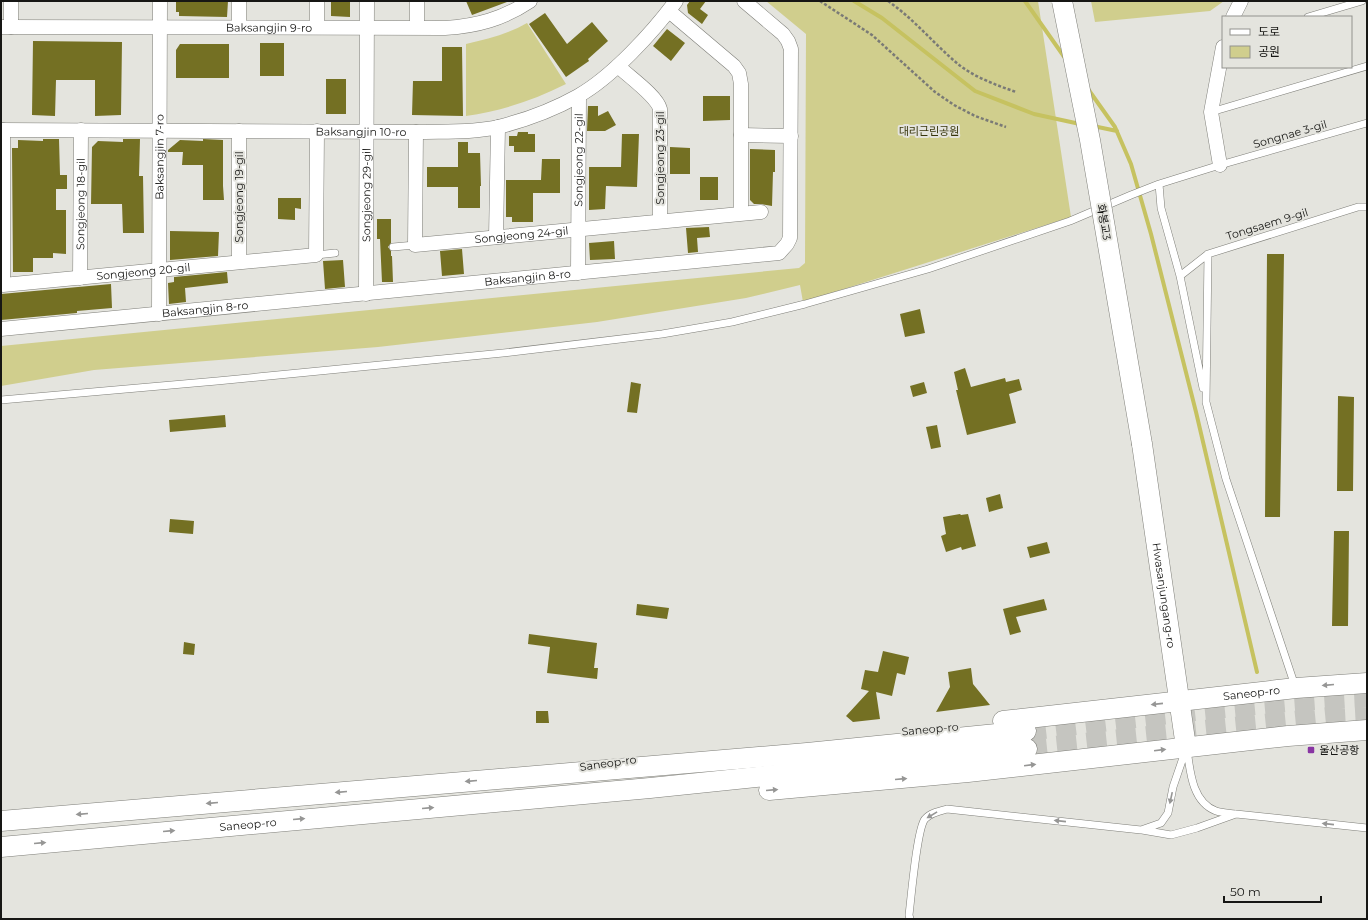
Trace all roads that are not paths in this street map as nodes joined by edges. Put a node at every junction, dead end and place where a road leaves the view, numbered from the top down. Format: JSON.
{"nodes":[{"id":1,"x":11,"y":1,"type":"edge"},
{"id":2,"x":160,"y":1,"type":"edge"},
{"id":3,"x":239,"y":1,"type":"edge"},
{"id":4,"x":317,"y":1,"type":"edge"},
{"id":5,"x":367,"y":1,"type":"edge"},
{"id":6,"x":417,"y":1,"type":"edge"},
{"id":7,"x":530,"y":1,"type":"edge"},
{"id":8,"x":744,"y":1,"type":"edge"},
{"id":9,"x":1062,"y":1,"type":"edge"},
{"id":10,"x":1241,"y":1,"type":"edge"},
{"id":11,"x":1362,"y":1,"type":"edge"},
{"id":12,"x":673,"y":6,"type":"edge"},
{"id":13,"x":1234,"y":16,"type":"edge"},
{"id":14,"x":1311,"y":16,"type":"edge"},
{"id":15,"x":6,"y":27,"type":"edge"},
{"id":16,"x":160,"y":27,"type":"junction"},
{"id":17,"x":239,"y":27,"type":"junction"},
{"id":18,"x":317,"y":27,"type":"junction"},
{"id":19,"x":367,"y":27,"type":"junction"},
{"id":20,"x":417,"y":27,"type":"junction"},
{"id":21,"x":1222,"y":52,"type":"edge"},
{"id":22,"x":618,"y":66,"type":"junction"},
{"id":23,"x":1367,"y":66,"type":"edge"},
{"id":24,"x":579,"y":96,"type":"junction"},
{"id":25,"x":1211,"y":112,"type":"junction"},
{"id":26,"x":1367,"y":123,"type":"edge"},
{"id":27,"x":498,"y":127,"type":"junction"},
{"id":28,"x":2,"y":130,"type":"edge"},
{"id":29,"x":81,"y":130,"type":"junction"},
{"id":30,"x":159,"y":131,"type":"junction"},
{"id":31,"x":239,"y":131,"type":"junction"},
{"id":32,"x":317,"y":131,"type":"junction"},
{"id":33,"x":366,"y":132,"type":"junction"},
{"id":34,"x":416,"y":132,"type":"junction"},
{"id":35,"x":741,"y":136,"type":"junction"},
{"id":36,"x":791,"y":136,"type":"junction"},
{"id":37,"x":1220,"y":165,"type":"junction"},
{"id":38,"x":1159,"y":184,"type":"junction"},
{"id":39,"x":1367,"y":207,"type":"edge"},
{"id":40,"x":761,"y":212,"type":"dead end"},
{"id":41,"x":741,"y":213,"type":"junction"},
{"id":42,"x":660,"y":221,"type":"junction"},
{"id":43,"x":579,"y":229,"type":"junction"},
{"id":44,"x":496,"y":237,"type":"junction"},
{"id":45,"x":415,"y":245,"type":"junction"},
{"id":46,"x":393,"y":247,"type":"dead end"},
{"id":47,"x":335,"y":253,"type":"dead end"},
{"id":48,"x":1208,"y":254,"type":"junction"},
{"id":49,"x":316,"y":255,"type":"junction"},
{"id":50,"x":239,"y":262,"type":"junction"},
{"id":51,"x":159,"y":270,"type":"junction"},
{"id":52,"x":578,"y":273,"type":"junction"},
{"id":53,"x":1180,"y":276,"type":"junction"},
{"id":54,"x":80,"y":278,"type":"junction"},
{"id":55,"x":2,"y":285,"type":"edge"},
{"id":56,"x":366,"y":294,"type":"junction"},
{"id":57,"x":159,"y":314,"type":"junction"},
{"id":58,"x":1,"y":329,"type":"edge"},
{"id":59,"x":1,"y":400,"type":"edge"},
{"id":60,"x":1206,"y":402,"type":"junction"},
{"id":61,"x":1142,"y":444,"type":"joint"},
{"id":62,"x":1367,"y":682,"type":"edge"},
{"id":63,"x":1296,"y":688,"type":"junction"},
{"id":64,"x":1180,"y":701,"type":"junction"},
{"id":65,"x":1367,"y":730,"type":"edge"},
{"id":66,"x":1186,"y":747,"type":"junction"},
{"id":67,"x":493,"y":779,"type":"junction"},
{"id":68,"x":495,"y":802,"type":"junction"},
{"id":69,"x":1236,"y":814,"type":"junction"},
{"id":70,"x":1,"y":821,"type":"edge"},
{"id":71,"x":1367,"y":828,"type":"edge"},
{"id":72,"x":1141,"y":830,"type":"junction"},
{"id":73,"x":1,"y":847,"type":"edge"},
{"id":74,"x":910,"y":919,"type":"edge"}],
"edges":[{"from":1,"to":15,"type":"street"},
{"from":2,"to":16,"type":"street","name":"Baksangjin 7-ro"},
{"from":3,"to":17,"type":"street"},
{"from":4,"to":18,"type":"street"},
{"from":5,"to":19,"type":"street","name":"Songjeong 29-gil"},
{"from":6,"to":20,"type":"street"},
{"from":7,"to":20,"type":"street","name":"Baksangjin 9-ro"},
{"from":8,"to":36,"type":"street","name":"Baksangjin 8-ro"},
{"from":9,"to":61,"type":"main road","name":"화봉교3","bridge":true},
{"from":10,"to":13,"type":"street"},
{"from":11,"to":14,"type":"lane"},
{"from":12,"to":22,"type":"street","name":"Baksangjin 10-ro"},
{"from":12,"to":35,"type":"street"},
{"from":15,"to":16,"type":"street","name":"Baksangjin 9-ro"},
{"from":16,"to":17,"type":"street","name":"Baksangjin 9-ro"},
{"from":16,"to":30,"type":"street","name":"Baksangjin 7-ro"},
{"from":17,"to":18,"type":"street","name":"Baksangjin 9-ro"},
{"from":18,"to":19,"type":"street","name":"Baksangjin 9-ro"},
{"from":19,"to":20,"type":"street","name":"Baksangjin 9-ro"},
{"from":19,"to":33,"type":"street","name":"Songjeong 29-gil"},
{"from":21,"to":25,"type":"street"},
{"from":22,"to":24,"type":"street","name":"Baksangjin 10-ro"},
{"from":22,"to":42,"type":"street","name":"Songjeong 23-gil"},
{"from":23,"to":25,"type":"lane"},
{"from":24,"to":27,"type":"street","name":"Baksangjin 10-ro"},
{"from":24,"to":43,"type":"street","name":"Songjeong 22-gil"},
{"from":25,"to":37,"type":"street"},
{"from":26,"to":37,"type":"lane","name":"Songnae 3-gil"},
{"from":27,"to":34,"type":"street","name":"Baksangjin 10-ro"},
{"from":27,"to":44,"type":"street"},
{"from":28,"to":29,"type":"street","name":"Baksangjin 10-ro"},
{"from":28,"to":55,"type":"street","name":"Songjeong 20-gil"},
{"from":29,"to":30,"type":"street","name":"Baksangjin 10-ro"},
{"from":29,"to":54,"type":"street","name":"Songjeong 18-gil"},
{"from":30,"to":31,"type":"street","name":"Baksangjin 10-ro"},
{"from":30,"to":51,"type":"street","name":"Baksangjin 7-ro"},
{"from":31,"to":32,"type":"street","name":"Baksangjin 10-ro"},
{"from":31,"to":50,"type":"street","name":"Songjeong 19-gil"},
{"from":32,"to":33,"type":"street","name":"Baksangjin 10-ro"},
{"from":32,"to":49,"type":"street"},
{"from":33,"to":34,"type":"street","name":"Baksangjin 10-ro"},
{"from":33,"to":56,"type":"street","name":"Songjeong 29-gil"},
{"from":34,"to":45,"type":"street"},
{"from":35,"to":36,"type":"street"},
{"from":35,"to":41,"type":"street"},
{"from":36,"to":52,"type":"street","name":"Baksangjin 8-ro"},
{"from":37,"to":38,"type":"lane","name":"Songnae 3-gil"},
{"from":38,"to":53,"type":"lane"},
{"from":38,"to":59,"type":"lane","name":"Songnae 3-gil"},
{"from":39,"to":48,"type":"lane","name":"Tongsaem 9-gil"},
{"from":40,"to":41,"type":"street","name":"Songjeong 24-gil"},
{"from":41,"to":42,"type":"street","name":"Songjeong 24-gil"},
{"from":42,"to":43,"type":"street","name":"Songjeong 24-gil"},
{"from":43,"to":44,"type":"street","name":"Songjeong 24-gil"},
{"from":43,"to":52,"type":"street","name":"Songjeong 22-gil"},
{"from":44,"to":45,"type":"street","name":"Songjeong 24-gil"},
{"from":45,"to":46,"type":"lane"},
{"from":47,"to":49,"type":"lane"},
{"from":48,"to":53,"type":"lane","name":"Tongsaem 9-gil"},
{"from":48,"to":60,"type":"lane"},
{"from":49,"to":50,"type":"street","name":"Songjeong 20-gil"},
{"from":50,"to":51,"type":"street","name":"Songjeong 20-gil"},
{"from":51,"to":54,"type":"street","name":"Songjeong 20-gil"},
{"from":51,"to":57,"type":"street","name":"Baksangjin 7-ro"},
{"from":52,"to":56,"type":"street","name":"Baksangjin 8-ro"},
{"from":53,"to":60,"type":"lane"},
{"from":54,"to":55,"type":"street","name":"Songjeong 20-gil"},
{"from":56,"to":57,"type":"street","name":"Baksangjin 8-ro"},
{"from":57,"to":58,"type":"street","name":"Baksangjin 8-ro"},
{"from":60,"to":63,"type":"lane"},
{"from":61,"to":64,"type":"main road","name":"Hwasanjungang-ro"},
{"from":62,"to":63,"type":"main road","name":"Saneop-ro","one_way":true},
{"from":63,"to":64,"type":"main road","name":"Saneop-ro"},
{"from":64,"to":66,"type":"main road","name":"Hwasanjungang-ro"},
{"from":64,"to":67,"type":"main road","name":"Saneop-ro","one_way":true},
{"from":65,"to":66,"type":"main road","name":"Saneop-ro"},
{"from":68,"to":66,"type":"main road","name":"Saneop-ro","one_way":true},
{"from":66,"to":69,"type":"lane"},
{"from":66,"to":72,"type":"lane","one_way":true},
{"from":67,"to":68,"type":"main road","name":"Saneop-ro"},
{"from":67,"to":70,"type":"main road","name":"Saneop-ro","one_way":true},
{"from":73,"to":68,"type":"main road","name":"Saneop-ro","one_way":true},
{"from":71,"to":69,"type":"lane","one_way":true},
{"from":69,"to":72,"type":"lane"},
{"from":72,"to":74,"type":"lane","one_way":true}]}
